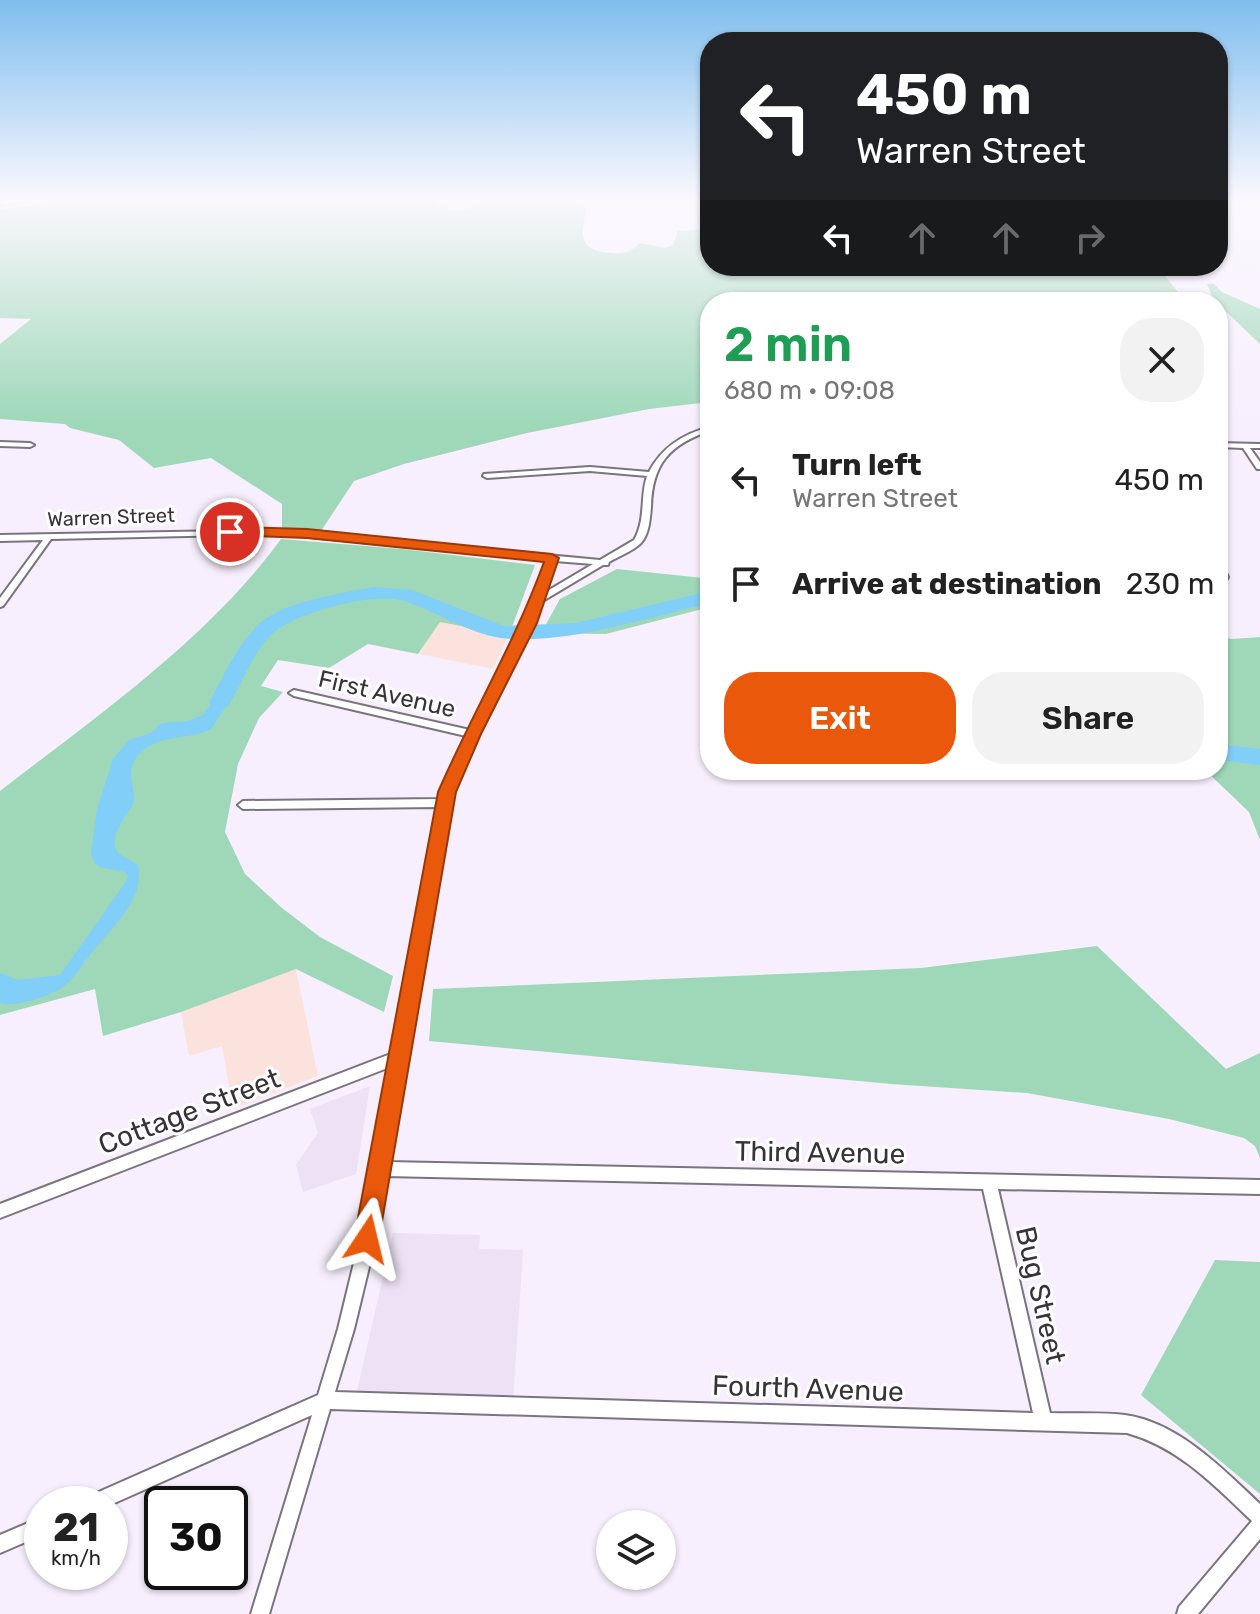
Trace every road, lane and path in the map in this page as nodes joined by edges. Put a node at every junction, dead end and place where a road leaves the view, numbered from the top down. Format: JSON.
{"nodes":[{"id":1,"x":700,"y":433,"type":"edge"},
{"id":2,"x":0,"y":444,"type":"edge"},
{"id":3,"x":30,"y":445,"type":"dead end"},
{"id":4,"x":1228,"y":445,"type":"edge"},
{"id":5,"x":1245,"y":446,"type":"junction"},
{"id":6,"x":1260,"y":446,"type":"edge"},
{"id":7,"x":1260,"y":467,"type":"edge"},
{"id":8,"x":650,"y":474,"type":"junction"},
{"id":9,"x":487,"y":476,"type":"dead end"},
{"id":10,"x":49,"y":537,"type":"junction"},
{"id":11,"x":0,"y":538,"type":"edge"},
{"id":12,"x":552,"y":558,"type":"junction"},
{"id":13,"x":605,"y":563,"type":"junction"},
{"id":14,"x":538,"y":600,"type":"junction"},
{"id":15,"x":0,"y":604,"type":"edge"},
{"id":16,"x":294,"y":693,"type":"dead end"},
{"id":17,"x":472,"y":734,"type":"junction"},
{"id":18,"x":444,"y":803,"type":"junction"},
{"id":19,"x":243,"y":805,"type":"dead end"},
{"id":20,"x":397,"y":1058,"type":"junction"},
{"id":21,"x":378,"y":1169,"type":"junction"},
{"id":22,"x":989,"y":1182,"type":"junction"},
{"id":23,"x":1260,"y":1187,"type":"edge"},
{"id":24,"x":0,"y":1211,"type":"edge"},
{"id":25,"x":325,"y":1400,"type":"junction"},
{"id":26,"x":1043,"y":1420,"type":"junction"},
{"id":27,"x":128,"y":1488,"type":"edge"},
{"id":28,"x":1260,"y":1516,"type":"edge"},
{"id":29,"x":1260,"y":1525,"type":"edge"},
{"id":30,"x":24,"y":1534,"type":"edge"},
{"id":31,"x":0,"y":1544,"type":"edge"},
{"id":32,"x":260,"y":1614,"type":"edge"},
{"id":33,"x":1186,"y":1614,"type":"edge"}],
"edges":[{"from":1,"to":8,"type":"street"},
{"from":2,"to":3,"type":"street"},
{"from":4,"to":5,"type":"street"},
{"from":5,"to":6,"type":"street"},
{"from":5,"to":7,"type":"street"},
{"from":8,"to":9,"type":"street"},
{"from":8,"to":13,"type":"street"},
{"from":10,"to":11,"type":"street","name":"Warren Street"},
{"from":10,"to":12,"type":"street","name":"Warren Street"},
{"from":10,"to":15,"type":"street"},
{"from":12,"to":13,"type":"street","name":"Warren Street"},
{"from":12,"to":14,"type":"street"},
{"from":13,"to":14,"type":"street"},
{"from":14,"to":17,"type":"street"},
{"from":16,"to":17,"type":"street","name":"First Avenue"},
{"from":17,"to":18,"type":"street"},
{"from":18,"to":19,"type":"street"},
{"from":18,"to":20,"type":"street"},
{"from":20,"to":21,"type":"street"},
{"from":20,"to":24,"type":"street","name":"Cottage Street"},
{"from":21,"to":22,"type":"street","name":"Third Avenue"},
{"from":21,"to":25,"type":"street"},
{"from":22,"to":23,"type":"street","name":"Third Avenue"},
{"from":22,"to":26,"type":"street","name":"Bug Street"},
{"from":25,"to":26,"type":"street","name":"Fourth Avenue"},
{"from":25,"to":27,"type":"street"},
{"from":25,"to":32,"type":"street"},
{"from":26,"to":28,"type":"street","name":"Fourth Avenue"},
{"from":29,"to":33,"type":"street"},
{"from":30,"to":31,"type":"street"}]}
